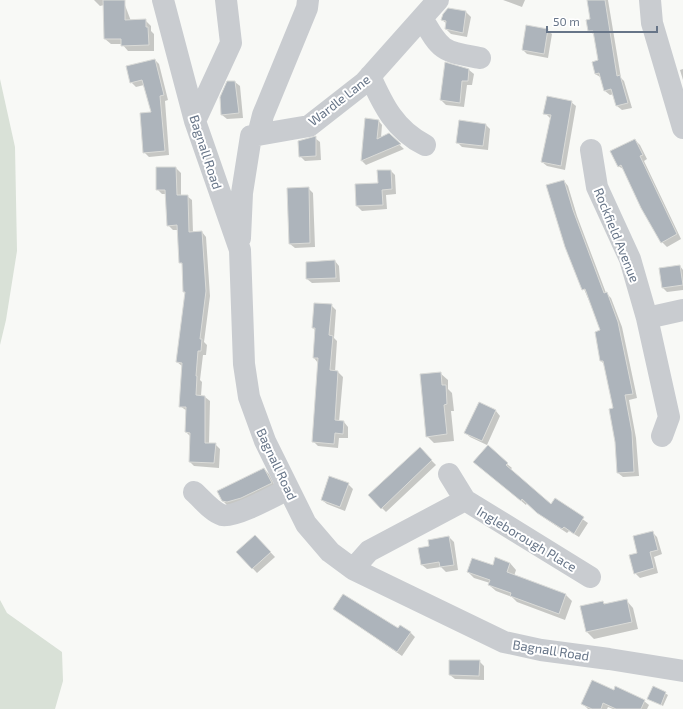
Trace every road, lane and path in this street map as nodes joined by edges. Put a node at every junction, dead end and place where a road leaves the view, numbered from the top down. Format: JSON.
{"nodes":[{"id":1,"x":163,"y":0,"type":"edge"},
{"id":2,"x":226,"y":0,"type":"edge"},
{"id":3,"x":308,"y":0,"type":"edge"},
{"id":4,"x":438,"y":0,"type":"edge"},
{"id":5,"x":650,"y":0,"type":"edge"},
{"id":6,"x":422,"y":18,"type":"junction"},
{"id":7,"x":480,"y":58,"type":"dead end"},
{"id":8,"x":370,"y":76,"type":"junction"},
{"id":9,"x":195,"y":121,"type":"junction"},
{"id":10,"x":683,"y":128,"type":"edge"},
{"id":11,"x":258,"y":135,"type":"junction"},
{"id":12,"x":425,"y":145,"type":"dead end"},
{"id":13,"x":591,"y":150,"type":"dead end"},
{"id":14,"x":240,"y":250,"type":"junction"},
{"id":15,"x":683,"y":310,"type":"edge"},
{"id":16,"x":647,"y":318,"type":"junction"},
{"id":17,"x":662,"y":436,"type":"dead end"},
{"id":18,"x":449,"y":474,"type":"dead end"},
{"id":19,"x":288,"y":489,"type":"junction"},
{"id":20,"x":194,"y":492,"type":"dead end"},
{"id":21,"x":464,"y":500,"type":"junction"},
{"id":22,"x":353,"y":569,"type":"junction"},
{"id":23,"x":590,"y":577,"type":"dead end"},
{"id":24,"x":683,"y":671,"type":"edge"}],
"edges":[{"from":1,"to":9,"type":"street","name":"Bagnall Road"},
{"from":2,"to":9,"type":"street"},
{"from":3,"to":11,"type":"street"},
{"from":4,"to":6,"type":"street","name":"Wardle Lane"},
{"from":5,"to":10,"type":"street"},
{"from":6,"to":7,"type":"street"},
{"from":6,"to":8,"type":"street","name":"Wardle Lane"},
{"from":8,"to":11,"type":"street","name":"Wardle Lane"},
{"from":8,"to":12,"type":"street"},
{"from":9,"to":14,"type":"street","name":"Bagnall Road"},
{"from":11,"to":14,"type":"street"},
{"from":13,"to":16,"type":"street","name":"Rockfield Avenue"},
{"from":14,"to":19,"type":"street","name":"Bagnall Road"},
{"from":15,"to":16,"type":"street"},
{"from":16,"to":17,"type":"street","name":"Rockfield Avenue"},
{"from":18,"to":21,"type":"street","name":"Ingleborough Place"},
{"from":19,"to":20,"type":"street"},
{"from":19,"to":22,"type":"street","name":"Bagnall Road"},
{"from":21,"to":22,"type":"street","name":"Ingleborough Place"},
{"from":21,"to":23,"type":"street","name":"Ingleborough Place"},
{"from":22,"to":24,"type":"street","name":"Bagnall Road"}]}
